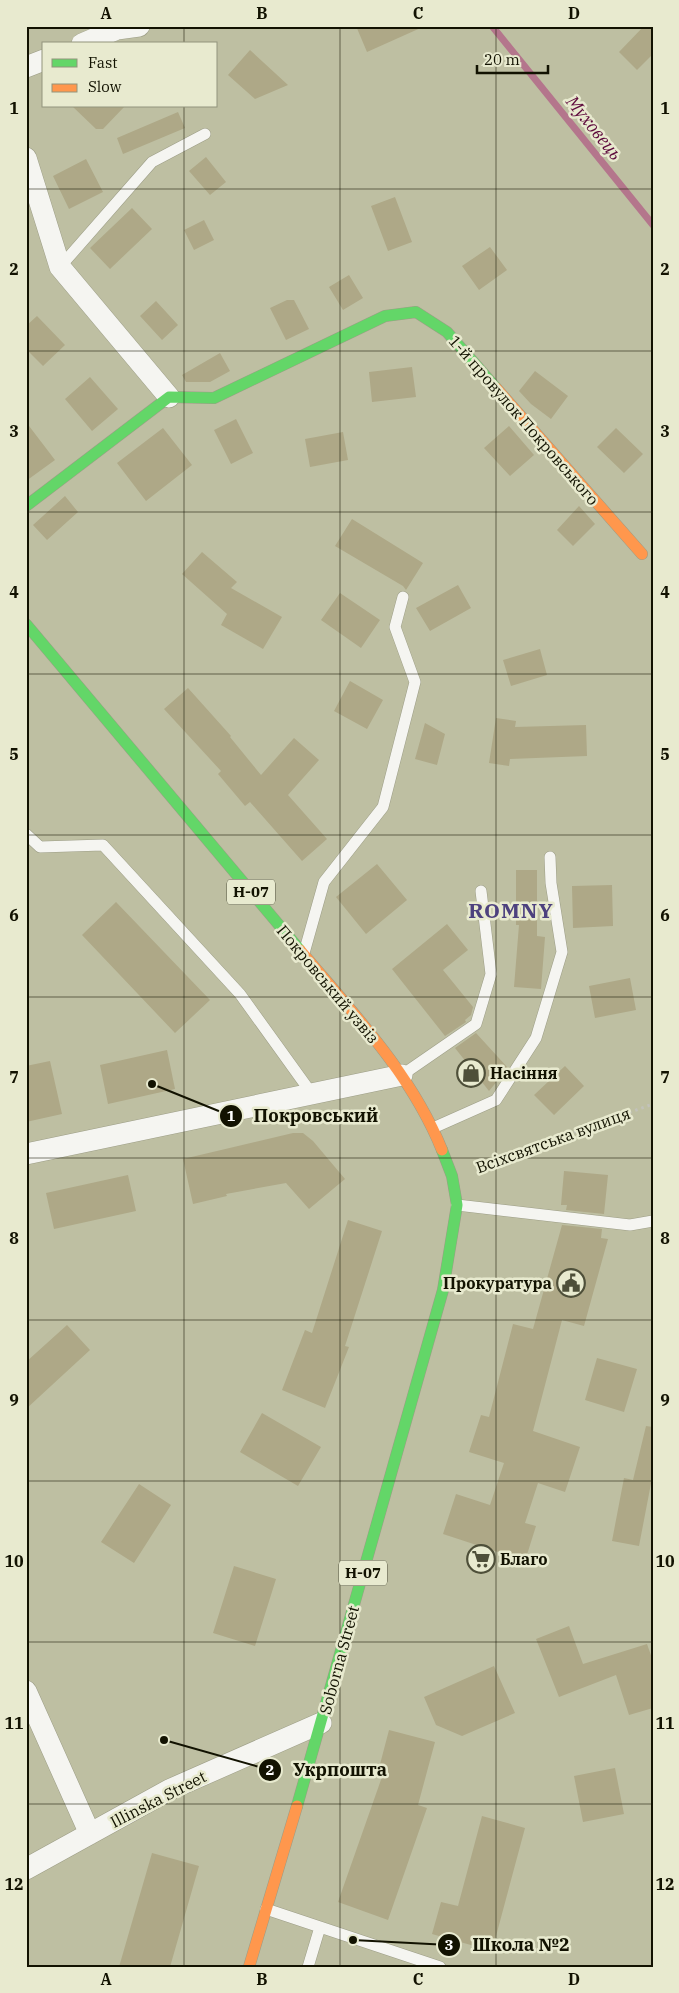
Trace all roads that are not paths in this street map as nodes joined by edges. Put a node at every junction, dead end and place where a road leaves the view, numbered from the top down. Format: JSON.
{"nodes":[{"id":1,"x":139,"y":26,"type":"edge"},
{"id":2,"x":87,"y":42,"type":"edge"},
{"id":3,"x":42,"y":61,"type":"edge"},
{"id":4,"x":26,"y":67,"type":"edge"},
{"id":5,"x":205,"y":134,"type":"dead end"},
{"id":6,"x":26,"y":158,"type":"edge"},
{"id":7,"x":60,"y":267,"type":"junction"},
{"id":8,"x":169,"y":397,"type":"junction"},
{"id":9,"x":26,"y":506,"type":"edge"},
{"id":10,"x":642,"y":554,"type":"dead end"},
{"id":11,"x":403,"y":597,"type":"dead end"},
{"id":12,"x":26,"y":624,"type":"edge"},
{"id":13,"x":26,"y":834,"type":"edge"},
{"id":14,"x":550,"y":857,"type":"dead end"},
{"id":15,"x":481,"y":891,"type":"dead end"},
{"id":16,"x":304,"y":955,"type":"junction"},
{"id":17,"x":402,"y":1075,"type":"junction"},
{"id":18,"x":312,"y":1094,"type":"junction"},
{"id":19,"x":433,"y":1128,"type":"junction"},
{"id":20,"x":26,"y":1154,"type":"edge"},
{"id":21,"x":452,"y":1176,"type":"joint"},
{"id":22,"x":457,"y":1205,"type":"junction"},
{"id":23,"x":653,"y":1221,"type":"edge"},
{"id":24,"x":26,"y":1691,"type":"edge"},
{"id":25,"x":321,"y":1723,"type":"junction"},
{"id":26,"x":90,"y":1834,"type":"junction"},
{"id":27,"x":26,"y":1869,"type":"edge"},
{"id":28,"x":266,"y":1909,"type":"junction"},
{"id":29,"x":320,"y":1927,"type":"junction"},
{"id":30,"x":249,"y":1967,"type":"edge"},
{"id":31,"x":308,"y":1967,"type":"edge"},
{"id":32,"x":440,"y":1967,"type":"edge"}],
"edges":[{"from":1,"to":2,"type":"street"},
{"from":3,"to":4,"type":"street"},
{"from":5,"to":7,"type":"lane"},
{"from":6,"to":7,"type":"street"},
{"from":7,"to":8,"type":"street"},
{"from":8,"to":9,"type":"main road"},
{"from":8,"to":10,"type":"main road","name":"1-й провулок Покровського"},
{"from":11,"to":16,"type":"lane"},
{"from":12,"to":16,"type":"main road","name":"Покровський узвіз","number":"Н-07"},
{"from":13,"to":18,"type":"lane"},
{"from":14,"to":19,"type":"lane"},
{"from":15,"to":17,"type":"lane"},
{"from":16,"to":17,"type":"main road","name":"Покровський узвіз","number":"Н-07"},
{"from":17,"to":18,"type":"street"},
{"from":17,"to":19,"type":"main road","name":"Покровський узвіз","number":"Н-07"},
{"from":18,"to":20,"type":"street"},
{"from":19,"to":21,"type":"main road","name":"Покровський узвіз","number":"Н-07"},
{"from":21,"to":22,"type":"main road","name":"Soborna Street","number":"Н-07"},
{"from":22,"to":23,"type":"lane"},
{"from":22,"to":25,"type":"main road","name":"Soborna Street","number":"Н-07"},
{"from":24,"to":26,"type":"street"},
{"from":25,"to":26,"type":"street","name":"Illinska Street"},
{"from":25,"to":28,"type":"main road","name":"Soborna Street","number":"Н-07"},
{"from":26,"to":27,"type":"street","name":"Illinska Street"},
{"from":28,"to":29,"type":"lane"},
{"from":28,"to":30,"type":"main road","name":"Soborna Street","number":"Н-07"},
{"from":29,"to":31,"type":"lane"},
{"from":29,"to":32,"type":"lane"}]}
